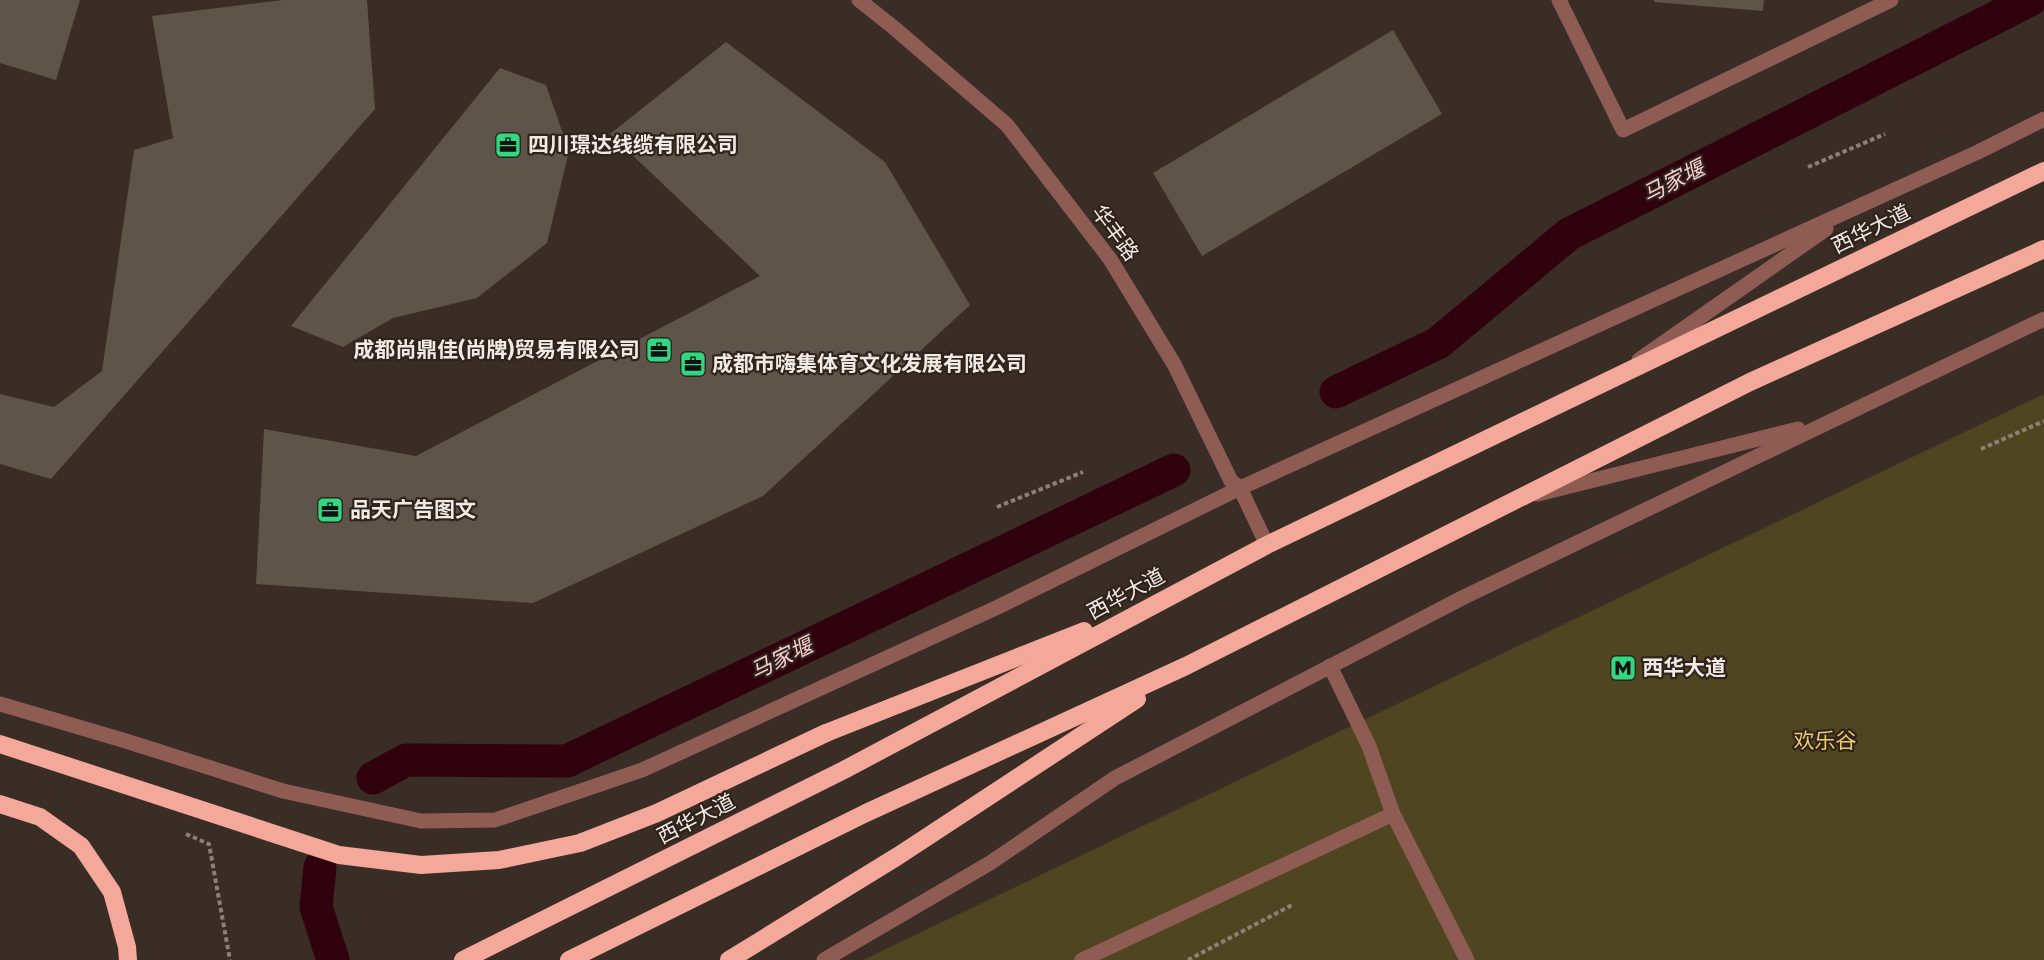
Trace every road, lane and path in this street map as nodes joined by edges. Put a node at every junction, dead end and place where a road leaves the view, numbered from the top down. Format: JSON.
{"nodes":[{"id":1,"x":859,"y":0,"type":"edge"},
{"id":2,"x":1559,"y":0,"type":"edge"},
{"id":3,"x":1891,"y":0,"type":"edge"},
{"id":4,"x":2044,"y":119,"type":"edge"},
{"id":5,"x":1885,"y":134,"type":"dead end"},
{"id":6,"x":1808,"y":167,"type":"dead end"},
{"id":7,"x":2044,"y":171,"type":"edge"},
{"id":8,"x":1858,"y":207,"type":"junction"},
{"id":9,"x":2044,"y":249,"type":"edge"},
{"id":10,"x":2044,"y":319,"type":"edge"},
{"id":11,"x":1613,"y":378,"type":"junction"},
{"id":12,"x":2044,"y":421,"type":"edge"},
{"id":13,"x":1829,"y":422,"type":"junction"},
{"id":14,"x":1981,"y":449,"type":"dead end"},
{"id":15,"x":1083,"y":472,"type":"dead end"},
{"id":16,"x":1240,"y":488,"type":"junction"},
{"id":17,"x":1518,"y":499,"type":"junction"},
{"id":18,"x":997,"y":507,"type":"dead end"},
{"id":19,"x":1267,"y":544,"type":"junction"},
{"id":20,"x":1163,"y":600,"type":"junction"},
{"id":21,"x":1186,"y":666,"type":"junction"},
{"id":22,"x":1330,"y":666,"type":"junction"},
{"id":23,"x":0,"y":704,"type":"edge"},
{"id":24,"x":0,"y":744,"type":"edge"},
{"id":25,"x":0,"y":804,"type":"edge"},
{"id":26,"x":1393,"y":814,"type":"junction"},
{"id":27,"x":181,"y":831,"type":"dead end"},
{"id":28,"x":1292,"y":905,"type":"dead end"},
{"id":29,"x":128,"y":960,"type":"edge"},
{"id":30,"x":230,"y":960,"type":"edge"},
{"id":31,"x":463,"y":960,"type":"edge"},
{"id":32,"x":568,"y":960,"type":"edge"},
{"id":33,"x":729,"y":960,"type":"edge"},
{"id":34,"x":824,"y":960,"type":"edge"},
{"id":35,"x":1082,"y":960,"type":"edge"},
{"id":36,"x":1188,"y":960,"type":"edge"},
{"id":37,"x":1467,"y":960,"type":"edge"}],
"edges":[{"from":1,"to":16,"type":"street","name":"华丰路"},
{"from":2,"to":3,"type":"street"},
{"from":4,"to":8,"type":"street"},
{"from":5,"to":6,"type":"path"},
{"from":7,"to":11,"type":"highway","name":"西华大道"},
{"from":8,"to":11,"type":"street"},
{"from":8,"to":16,"type":"street"},
{"from":9,"to":17,"type":"highway"},
{"from":10,"to":13,"type":"street"},
{"from":11,"to":19,"type":"highway","name":"西华大道"},
{"from":12,"to":14,"type":"path"},
{"from":13,"to":17,"type":"street"},
{"from":13,"to":22,"type":"street"},
{"from":15,"to":18,"type":"path"},
{"from":16,"to":19,"type":"street","name":"华丰路"},
{"from":16,"to":23,"type":"street"},
{"from":17,"to":21,"type":"highway"},
{"from":19,"to":20,"type":"highway","name":"西华大道"},
{"from":20,"to":24,"type":"highway","bridge":true},
{"from":20,"to":31,"type":"highway","name":"西华大道"},
{"from":21,"to":32,"type":"highway"},
{"from":21,"to":33,"type":"highway"},
{"from":22,"to":26,"type":"street"},
{"from":22,"to":34,"type":"street"},
{"from":25,"to":29,"type":"highway"},
{"from":26,"to":35,"type":"street"},
{"from":26,"to":37,"type":"street"},
{"from":27,"to":30,"type":"path"},
{"from":28,"to":36,"type":"path"}]}
